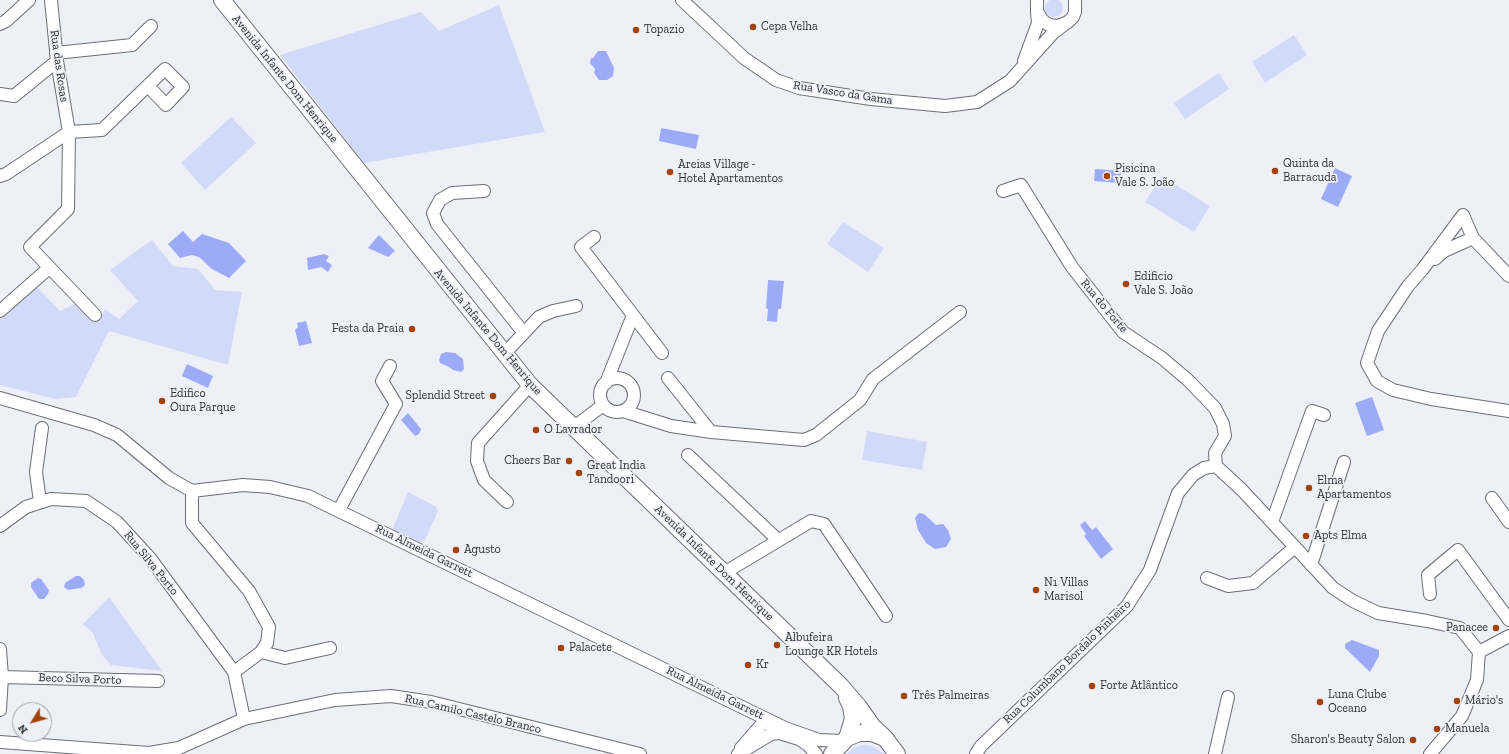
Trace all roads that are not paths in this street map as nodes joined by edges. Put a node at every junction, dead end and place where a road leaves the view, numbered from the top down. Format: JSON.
{"nodes":[{"id":1,"x":29,"y":0,"type":"edge"},
{"id":2,"x":50,"y":0,"type":"edge"},
{"id":3,"x":222,"y":0,"type":"edge"},
{"id":4,"x":682,"y":0,"type":"edge"},
{"id":5,"x":1075,"y":0,"type":"edge"},
{"id":6,"x":1036,"y":4,"type":"edge"},
{"id":7,"x":0,"y":24,"type":"edge"},
{"id":8,"x":1065,"y":24,"type":"junction"},
{"id":9,"x":151,"y":26,"type":"dead end"},
{"id":10,"x":56,"y":57,"type":"junction"},
{"id":11,"x":1022,"y":68,"type":"junction"},
{"id":12,"x":148,"y":86,"type":"dead end"},
{"id":13,"x":0,"y":94,"type":"edge"},
{"id":14,"x":69,"y":132,"type":"junction"},
{"id":15,"x":0,"y":176,"type":"edge"},
{"id":16,"x":484,"y":191,"type":"dead end"},
{"id":17,"x":1003,"y":191,"type":"dead end"},
{"id":18,"x":594,"y":237,"type":"dead end"},
{"id":19,"x":1473,"y":238,"type":"junction"},
{"id":20,"x":50,"y":268,"type":"junction"},
{"id":21,"x":1422,"y":270,"type":"junction"},
{"id":22,"x":1509,"y":276,"type":"edge"},
{"id":23,"x":576,"y":306,"type":"dead end"},
{"id":24,"x":0,"y":311,"type":"edge"},
{"id":25,"x":960,"y":312,"type":"dead end"},
{"id":26,"x":94,"y":315,"type":"dead end"},
{"id":27,"x":633,"y":315,"type":"junction"},
{"id":28,"x":523,"y":332,"type":"junction"},
{"id":29,"x":662,"y":353,"type":"dead end"},
{"id":30,"x":504,"y":354,"type":"junction"},
{"id":31,"x":390,"y":366,"type":"dead end"},
{"id":32,"x":668,"y":378,"type":"dead end"},
{"id":33,"x":606,"y":383,"type":"junction"},
{"id":34,"x":530,"y":385,"type":"junction"},
{"id":35,"x":0,"y":398,"type":"edge"},
{"id":36,"x":603,"y":405,"type":"junction"},
{"id":37,"x":623,"y":411,"type":"junction"},
{"id":38,"x":1509,"y":411,"type":"edge"},
{"id":39,"x":1324,"y":415,"type":"dead end"},
{"id":40,"x":42,"y":428,"type":"dead end"},
{"id":41,"x":573,"y":428,"type":"junction"},
{"id":42,"x":711,"y":432,"type":"junction"},
{"id":43,"x":688,"y":455,"type":"dead end"},
{"id":44,"x":1344,"y":462,"type":"dead end"},
{"id":45,"x":1216,"y":466,"type":"junction"},
{"id":46,"x":192,"y":491,"type":"junction"},
{"id":47,"x":1492,"y":498,"type":"dead end"},
{"id":48,"x":40,"y":502,"type":"junction"},
{"id":49,"x":507,"y":502,"type":"dead end"},
{"id":50,"x":339,"y":510,"type":"junction"},
{"id":51,"x":1272,"y":522,"type":"junction"},
{"id":52,"x":1509,"y":522,"type":"edge"},
{"id":53,"x":0,"y":526,"type":"edge"},
{"id":54,"x":778,"y":540,"type":"junction"},
{"id":55,"x":1295,"y":547,"type":"junction"},
{"id":56,"x":1311,"y":565,"type":"junction"},
{"id":57,"x":724,"y":573,"type":"junction"},
{"id":58,"x":1207,"y":578,"type":"dead end"},
{"id":59,"x":1430,"y":594,"type":"dead end"},
{"id":60,"x":886,"y":616,"type":"dead end"},
{"id":61,"x":1509,"y":620,"type":"edge"},
{"id":62,"x":1509,"y":636,"type":"edge"},
{"id":63,"x":0,"y":648,"type":"edge"},
{"id":64,"x":330,"y":648,"type":"dead end"},
{"id":65,"x":261,"y":652,"type":"junction"},
{"id":66,"x":1479,"y":652,"type":"junction"},
{"id":67,"x":234,"y":672,"type":"junction"},
{"id":68,"x":2,"y":677,"type":"junction"},
{"id":69,"x":158,"y":681,"type":"dead end"},
{"id":70,"x":841,"y":686,"type":"junction"},
{"id":71,"x":1228,"y":697,"type":"dead end"},
{"id":72,"x":0,"y":710,"type":"edge"},
{"id":73,"x":244,"y":719,"type":"junction"},
{"id":74,"x":772,"y":728,"type":"junction"},
{"id":75,"x":885,"y":738,"type":"junction"},
{"id":76,"x":845,"y":740,"type":"junction"},
{"id":77,"x":0,"y":742,"type":"edge"},
{"id":78,"x":190,"y":748,"type":"edge"},
{"id":79,"x":150,"y":754,"type":"edge"},
{"id":80,"x":640,"y":754,"type":"edge"},
{"id":81,"x":734,"y":754,"type":"edge"},
{"id":82,"x":738,"y":754,"type":"edge"},
{"id":83,"x":816,"y":754,"type":"edge"},
{"id":84,"x":832,"y":754,"type":"edge"},
{"id":85,"x":897,"y":754,"type":"edge"},
{"id":86,"x":976,"y":754,"type":"edge"},
{"id":87,"x":1214,"y":754,"type":"edge"},
{"id":88,"x":1430,"y":754,"type":"edge"}],
"edges":[{"from":1,"to":7,"type":"street"},
{"from":2,"to":10,"type":"street","name":"Rua das Rosas"},
{"from":3,"to":30,"type":"street","name":"Avenida Infante Dom Henrique"},
{"from":4,"to":11,"type":"street","name":"Rua Vasco da Gama"},
{"from":5,"to":8,"type":"street","name":"Rua Vasco da Gama"},
{"from":6,"to":8,"type":"street"},
{"from":6,"to":11,"type":"street","name":"Rua Vasco da Gama"},
{"from":8,"to":11,"type":"street","name":"Rua Vasco da Gama"},
{"from":9,"to":10,"type":"street"},
{"from":10,"to":13,"type":"street"},
{"from":10,"to":14,"type":"street","name":"Rua das Rosas"},
{"from":12,"to":14,"type":"street"},
{"from":14,"to":15,"type":"street"},
{"from":14,"to":20,"type":"street","name":"Rua das Rosas"},
{"from":16,"to":28,"type":"street"},
{"from":17,"to":45,"type":"street","name":"Rua do Forte"},
{"from":18,"to":27,"type":"street"},
{"from":19,"to":21,"type":"street"},
{"from":19,"to":21,"type":"street"},
{"from":19,"to":22,"type":"street"},
{"from":20,"to":24,"type":"street"},
{"from":20,"to":26,"type":"street","name":"Rua das Rosas"},
{"from":21,"to":38,"type":"street"},
{"from":23,"to":28,"type":"street"},
{"from":25,"to":42,"type":"street"},
{"from":27,"to":29,"type":"street"},
{"from":27,"to":33,"type":"street"},
{"from":28,"to":30,"type":"street"},
{"from":30,"to":34,"type":"street","name":"Avenida Infante Dom Henrique"},
{"from":31,"to":50,"type":"street"},
{"from":32,"to":42,"type":"street"},
{"from":33,"to":36,"type":"street"},
{"from":33,"to":37,"type":"street"},
{"from":34,"to":41,"type":"street","name":"Avenida Infante Dom Henrique"},
{"from":34,"to":49,"type":"street"},
{"from":35,"to":46,"type":"street"},
{"from":36,"to":37,"type":"street"},
{"from":36,"to":41,"type":"street"},
{"from":37,"to":42,"type":"street"},
{"from":39,"to":51,"type":"street"},
{"from":40,"to":48,"type":"street"},
{"from":41,"to":57,"type":"street","name":"Avenida Infante Dom Henrique"},
{"from":43,"to":54,"type":"street"},
{"from":44,"to":56,"type":"street"},
{"from":45,"to":51,"type":"street"},
{"from":45,"to":86,"type":"street","name":"Rua Columbano Bordalo Pinheiro"},
{"from":46,"to":50,"type":"street","name":"Rua Almeida Garrett"},
{"from":46,"to":65,"type":"street"},
{"from":47,"to":52,"type":"street"},
{"from":48,"to":53,"type":"street","name":"Rua Silva Porto"},
{"from":48,"to":67,"type":"street","name":"Rua Silva Porto"},
{"from":50,"to":74,"type":"street","name":"Rua Almeida Garrett"},
{"from":51,"to":55,"type":"street"},
{"from":54,"to":57,"type":"street"},
{"from":54,"to":60,"type":"street"},
{"from":55,"to":56,"type":"street"},
{"from":55,"to":58,"type":"street"},
{"from":56,"to":66,"type":"street"},
{"from":57,"to":70,"type":"street","name":"Avenida Infante Dom Henrique"},
{"from":59,"to":61,"type":"street"},
{"from":62,"to":66,"type":"street"},
{"from":63,"to":68,"type":"street"},
{"from":64,"to":65,"type":"street"},
{"from":65,"to":67,"type":"street"},
{"from":66,"to":88,"type":"street"},
{"from":67,"to":73,"type":"street","name":"Rua Silva Porto"},
{"from":68,"to":69,"type":"street","name":"Beco Silva Porto"},
{"from":68,"to":72,"type":"street"},
{"from":70,"to":75,"type":"street","name":"Avenida Infante Dom Henrique"},
{"from":70,"to":76,"type":"street"},
{"from":71,"to":87,"type":"street"},
{"from":73,"to":78,"type":"street","name":"Rua Camilo Castelo Branco"},
{"from":73,"to":80,"type":"street","name":"Rua Camilo Castelo Branco"},
{"from":74,"to":76,"type":"street","name":"Rua Almeida Garrett"},
{"from":74,"to":81,"type":"street"},
{"from":74,"to":82,"type":"street"},
{"from":74,"to":83,"type":"street","name":"Rua Almeida Garrett"},
{"from":75,"to":76,"type":"street"},
{"from":75,"to":85,"type":"street","name":"Avenida Infante Dom Henrique"},
{"from":76,"to":84,"type":"street"},
{"from":77,"to":79,"type":"street","name":"Rua Camilo Castelo Branco"},
{"from":78,"to":79,"type":"street","name":"Rua Camilo Castelo Branco"}]}
